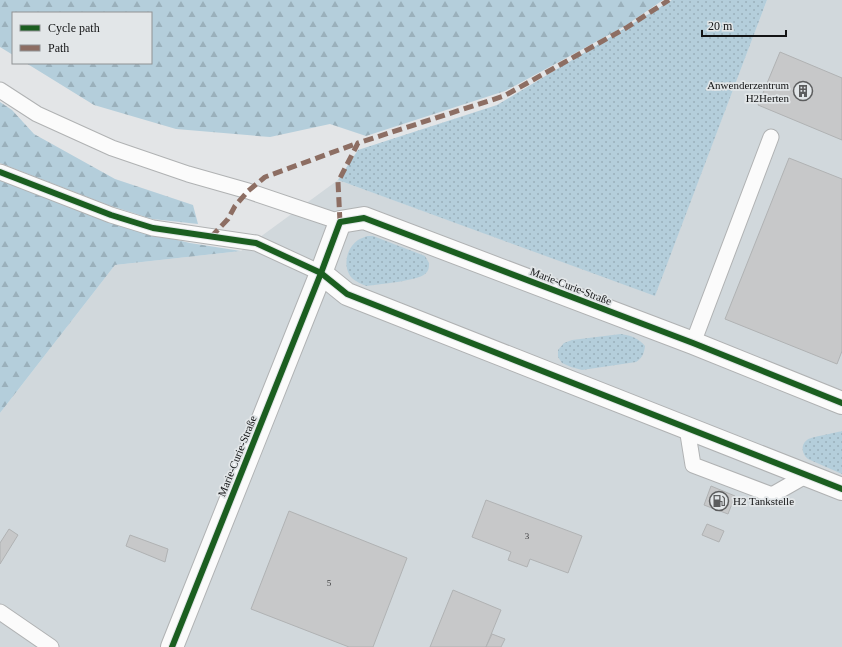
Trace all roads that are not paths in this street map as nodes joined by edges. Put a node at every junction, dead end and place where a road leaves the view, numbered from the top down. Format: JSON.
{"nodes":[{"id":1,"x":0,"y":90,"type":"edge"},
{"id":2,"x":771,"y":137,"type":"dead end"},
{"id":3,"x":0,"y":172,"type":"edge"},
{"id":4,"x":340,"y":222,"type":"junction"},
{"id":5,"x":321,"y":273,"type":"junction"},
{"id":6,"x":693,"y":343,"type":"junction"},
{"id":7,"x":842,"y":404,"type":"edge"},
{"id":8,"x":687,"y":428,"type":"junction"},
{"id":9,"x":807,"y":475,"type":"junction"},
{"id":10,"x":842,"y":489,"type":"edge"},
{"id":11,"x":0,"y":612,"type":"edge"},
{"id":12,"x":51,"y":647,"type":"edge"},
{"id":13,"x":172,"y":647,"type":"edge"}],
"edges":[{"from":1,"to":4,"type":"lane"},
{"from":2,"to":6,"type":"lane"},
{"from":3,"to":5,"type":"lane"},
{"from":4,"to":5,"type":"street","name":"Marie-Curie-Straße"},
{"from":4,"to":6,"type":"street","name":"Marie-Curie-Straße"},
{"from":5,"to":8,"type":"street"},
{"from":5,"to":13,"type":"street","name":"Marie-Curie-Straße"},
{"from":6,"to":7,"type":"street","name":"Marie-Curie-Straße"},
{"from":8,"to":9,"type":"street"},
{"from":8,"to":9,"type":"lane"},
{"from":9,"to":10,"type":"street"},
{"from":11,"to":12,"type":"lane"}]}
